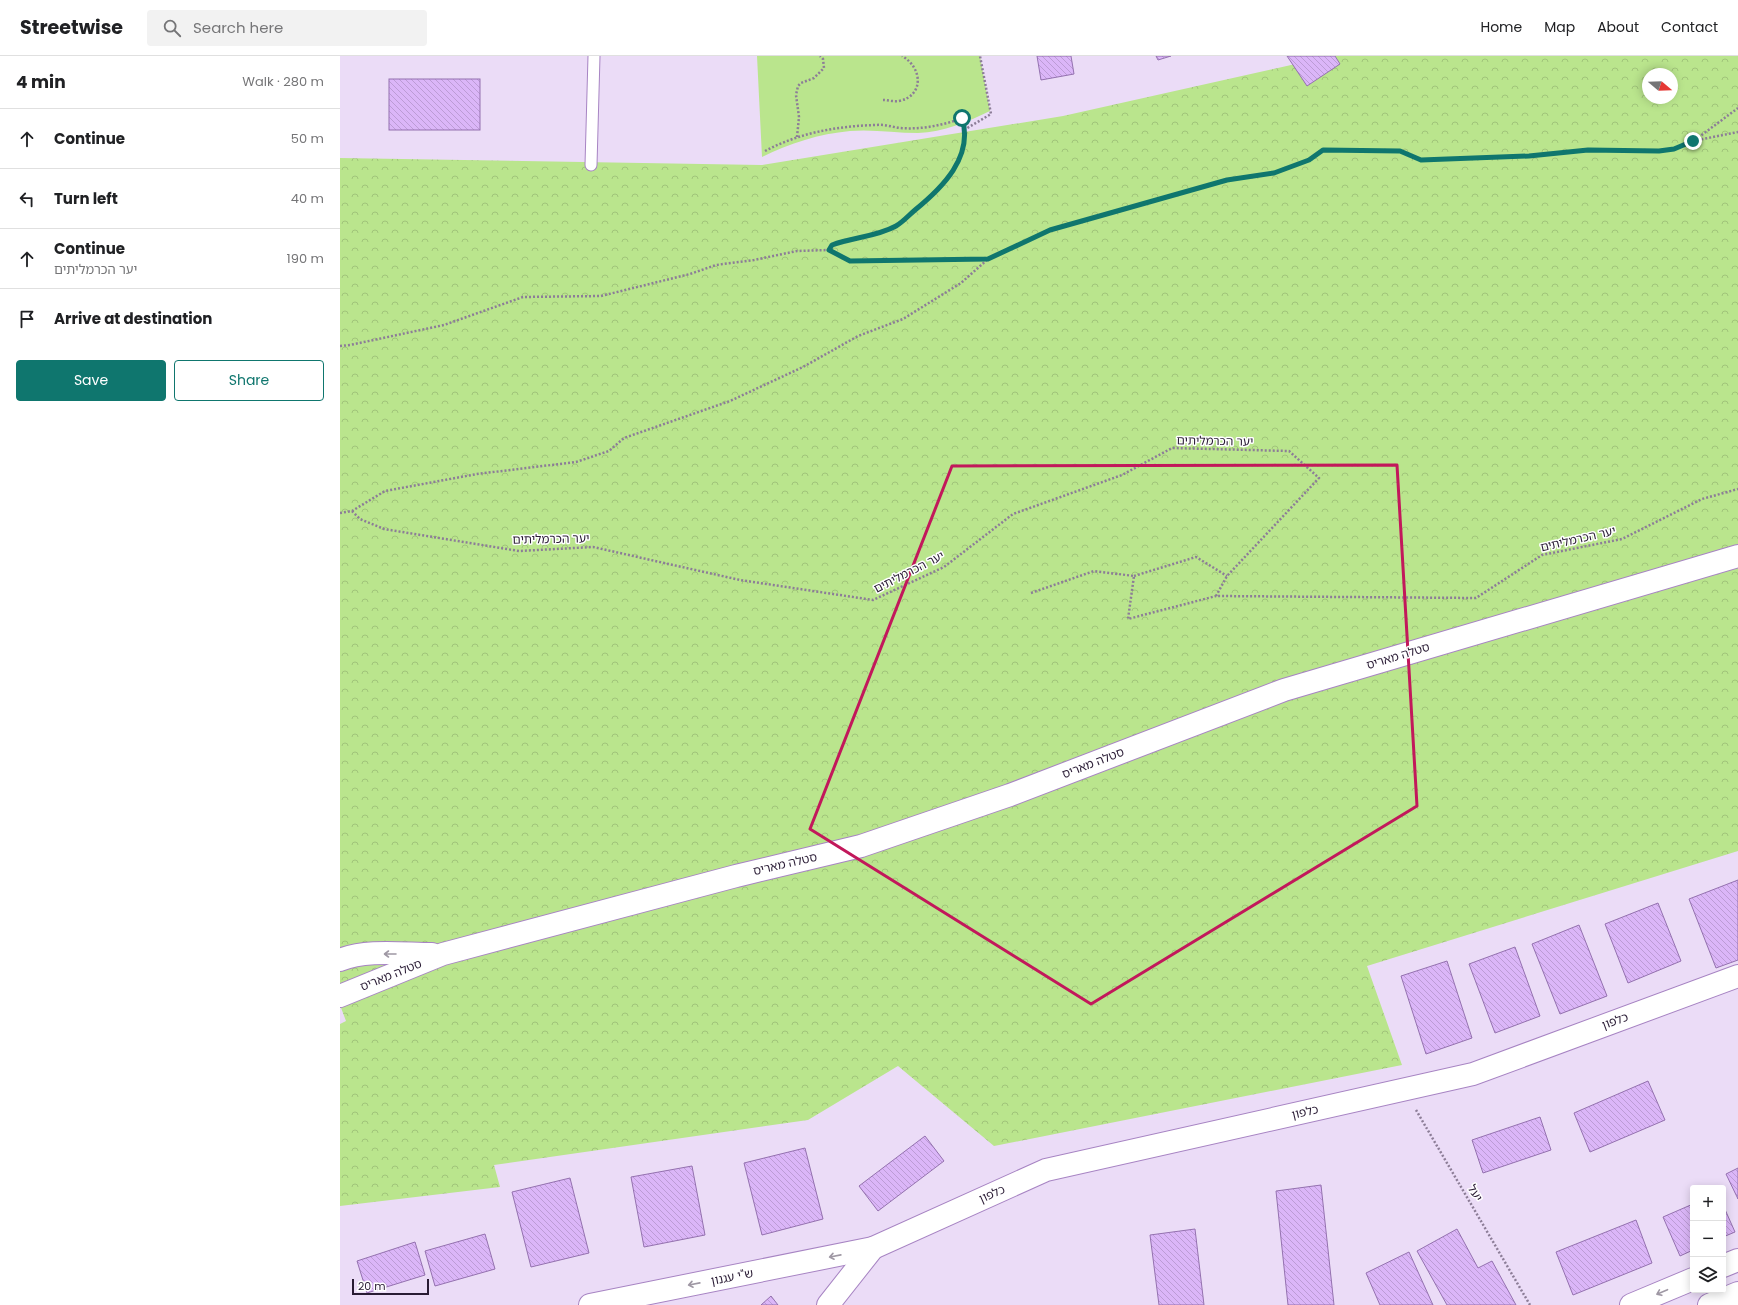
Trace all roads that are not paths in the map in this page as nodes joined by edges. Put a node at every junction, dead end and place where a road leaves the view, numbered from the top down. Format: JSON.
{"nodes":[{"id":1,"x":594,"y":56,"type":"edge"},
{"id":2,"x":591,"y":165,"type":"dead end"},
{"id":3,"x":1738,"y":556,"type":"edge"},
{"id":4,"x":443,"y":954,"type":"junction"},
{"id":5,"x":340,"y":960,"type":"edge"},
{"id":6,"x":1738,"y":976,"type":"edge"},
{"id":7,"x":340,"y":996,"type":"edge"},
{"id":8,"x":873,"y":1248,"type":"junction"},
{"id":9,"x":1738,"y":1260,"type":"edge"},
{"id":10,"x":1726,"y":1265,"type":"edge"},
{"id":11,"x":1690,"y":1280,"type":"edge"},
{"id":12,"x":1738,"y":1293,"type":"edge"},
{"id":13,"x":590,"y":1305,"type":"edge"},
{"id":14,"x":828,"y":1305,"type":"edge"},
{"id":15,"x":1631,"y":1305,"type":"edge"},
{"id":16,"x":1709,"y":1305,"type":"edge"}],
"edges":[{"from":1,"to":2,"type":"lane"},
{"from":3,"to":4,"type":"street","name":"סטלה מאריס"},
{"from":4,"to":5,"type":"street","name":"סטלה מאריס","one_way":true},
{"from":4,"to":7,"type":"street","name":"סטלה מאריס"},
{"from":6,"to":8,"type":"street","name":"כלפון"},
{"from":8,"to":13,"type":"street","name":"ש\"י עגנון","one_way":true},
{"from":8,"to":14,"type":"street"},
{"from":9,"to":10,"type":"street"},
{"from":11,"to":15,"type":"street","one_way":true},
{"from":12,"to":16,"type":"street"}]}
